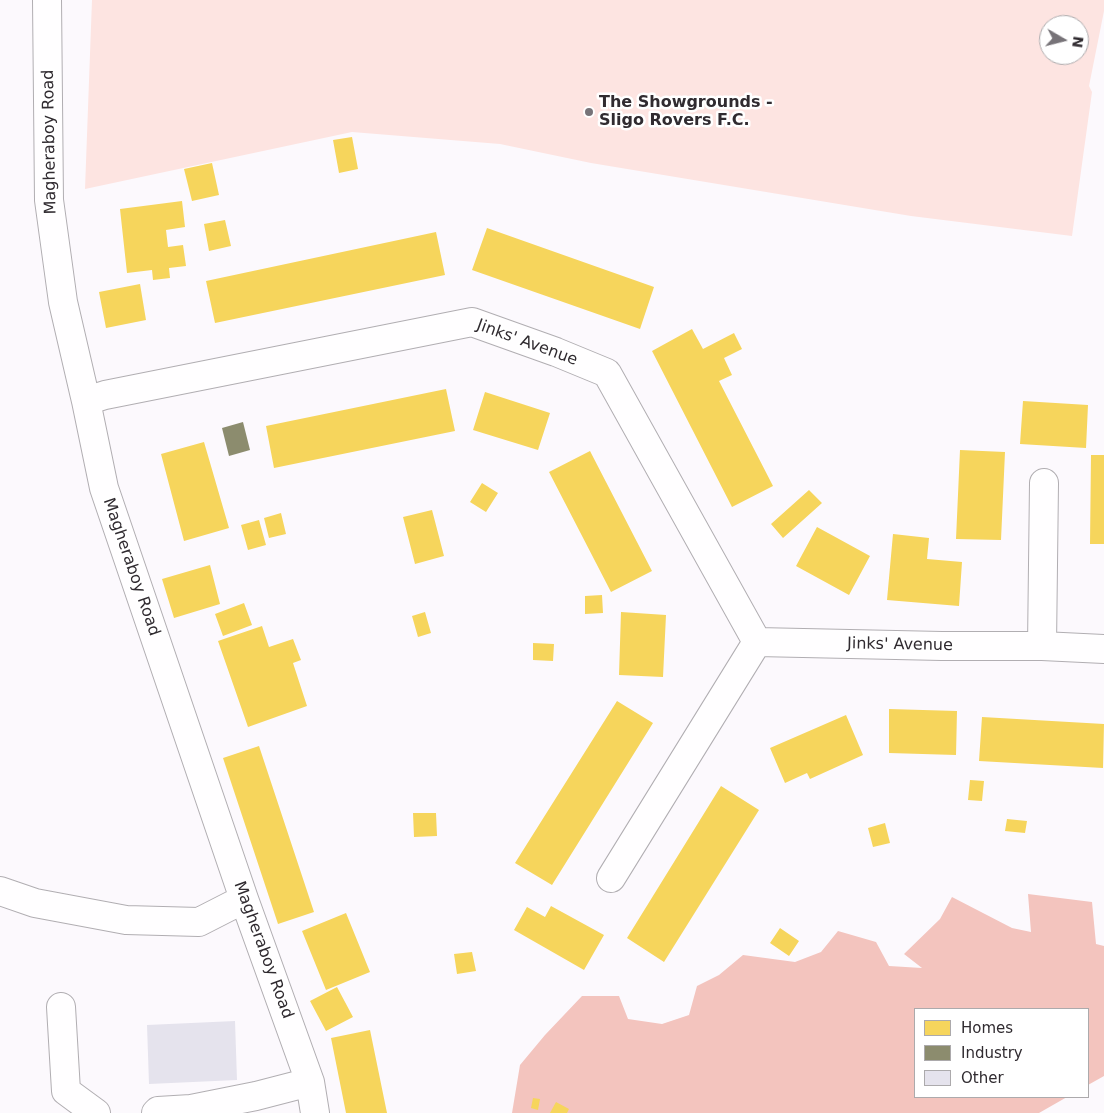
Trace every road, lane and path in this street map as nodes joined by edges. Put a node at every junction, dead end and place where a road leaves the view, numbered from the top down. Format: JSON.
{"nodes":[{"id":1,"x":47,"y":0,"type":"edge"},
{"id":2,"x":86,"y":401,"type":"junction"},
{"id":3,"x":1044,"y":484,"type":"dead end"},
{"id":4,"x":758,"y":642,"type":"junction"},
{"id":5,"x":1042,"y":646,"type":"junction"},
{"id":6,"x":1104,"y":649,"type":"edge"},
{"id":7,"x":610,"y":878,"type":"dead end"},
{"id":8,"x":0,"y":891,"type":"edge"},
{"id":9,"x":244,"y":899,"type":"junction"},
{"id":10,"x":61,"y":1007,"type":"dead end"},
{"id":11,"x":310,"y":1082,"type":"junction"},
{"id":12,"x":96,"y":1113,"type":"edge"},
{"id":13,"x":156,"y":1113,"type":"edge"},
{"id":14,"x":316,"y":1113,"type":"edge"}],
"edges":[{"from":1,"to":2,"type":"street","name":"Magheraboy Road"},
{"from":2,"to":4,"type":"street","name":"Jinks' Avenue"},
{"from":2,"to":9,"type":"street","name":"Magheraboy Road"},
{"from":3,"to":5,"type":"street"},
{"from":4,"to":5,"type":"street","name":"Jinks' Avenue"},
{"from":4,"to":7,"type":"street"},
{"from":5,"to":6,"type":"street","name":"Jinks' Avenue"},
{"from":8,"to":9,"type":"street"},
{"from":9,"to":11,"type":"street","name":"Magheraboy Road"},
{"from":10,"to":12,"type":"street"},
{"from":11,"to":13,"type":"street"},
{"from":11,"to":14,"type":"street","name":"Magheraboy Road"}]}
